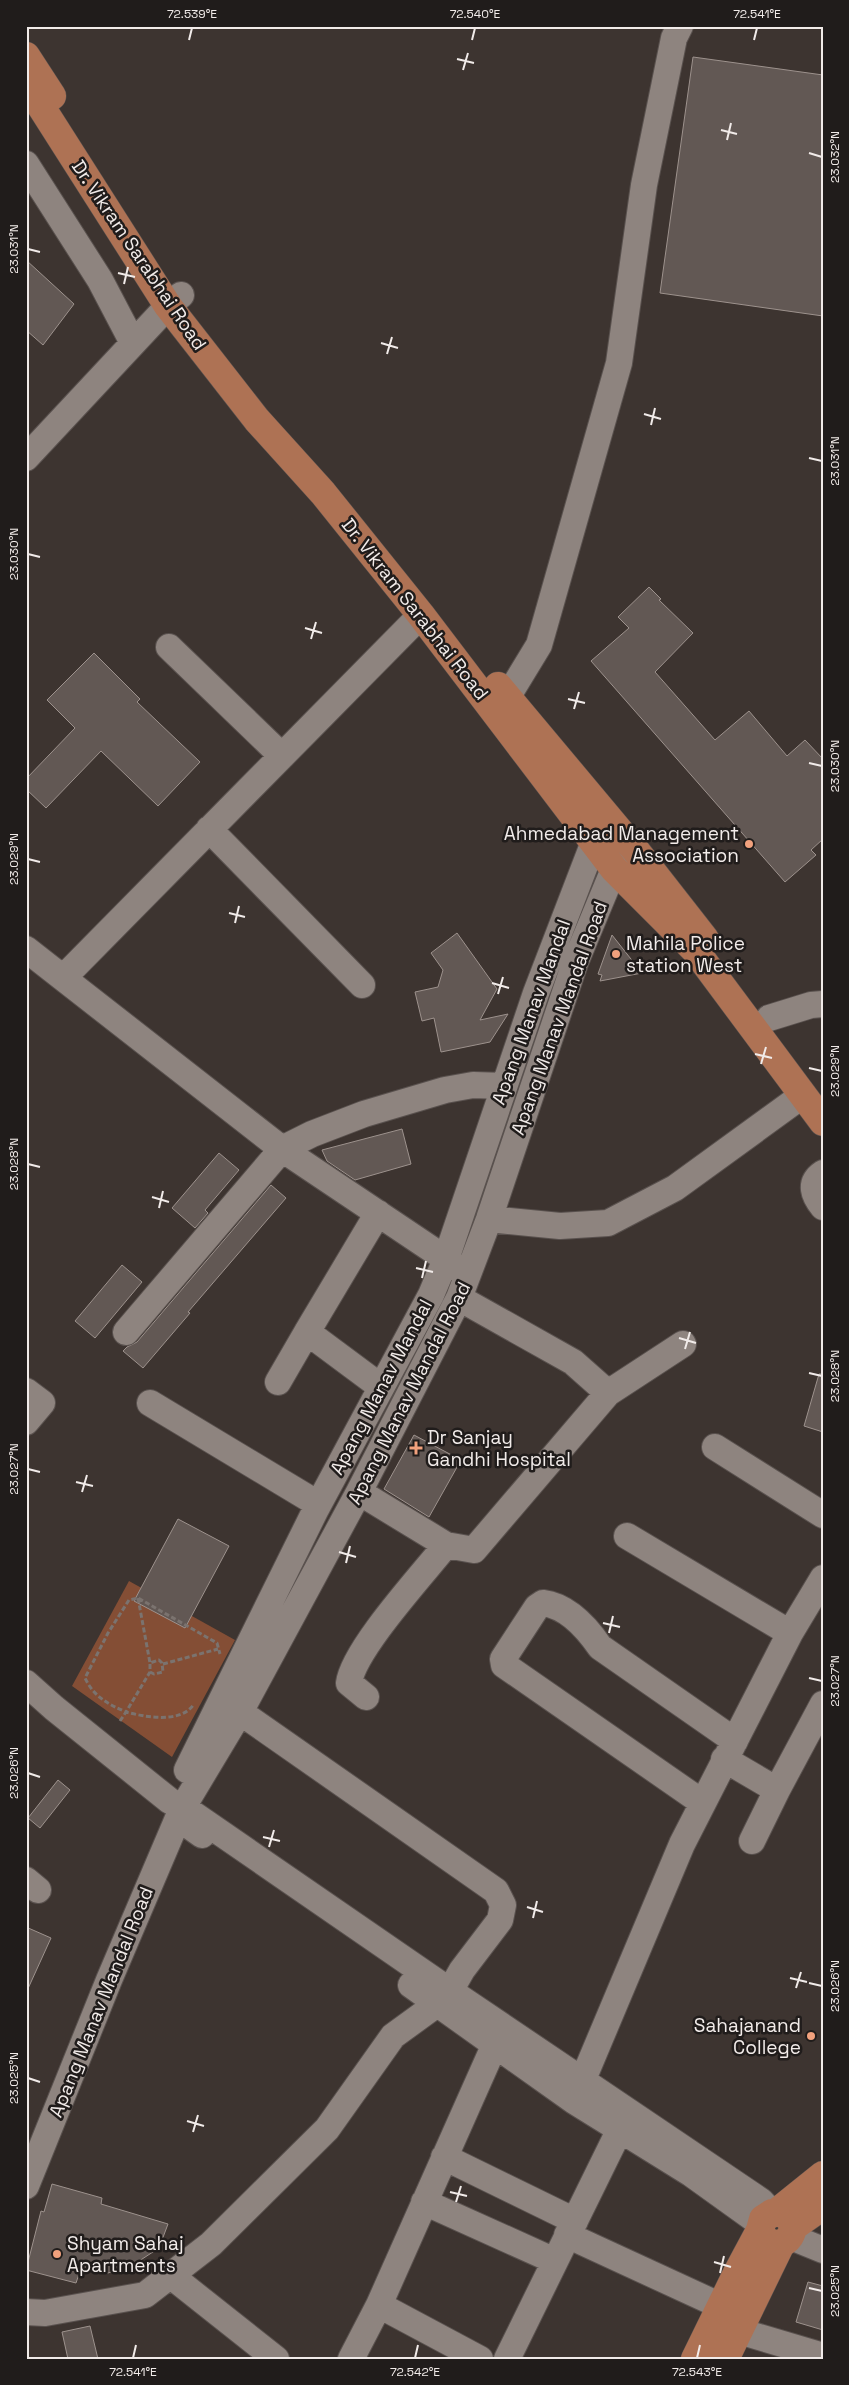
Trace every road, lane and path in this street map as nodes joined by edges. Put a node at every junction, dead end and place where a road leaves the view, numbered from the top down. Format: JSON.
{"nodes":[{"id":1,"x":680,"y":26,"type":"edge"},
{"id":2,"x":26,"y":56,"type":"edge"},
{"id":3,"x":26,"y":83,"type":"edge"},
{"id":4,"x":26,"y":164,"type":"edge"},
{"id":5,"x":174,"y":300,"type":"junction"},
{"id":6,"x":133,"y":343,"type":"junction"},
{"id":7,"x":26,"y":458,"type":"edge"},
{"id":8,"x":422,"y":615,"type":"junction"},
{"id":9,"x":169,"y":647,"type":"dead end"},
{"id":10,"x":503,"y":706,"type":"junction"},
{"id":11,"x":282,"y":756,"type":"junction"},
{"id":12,"x":209,"y":829,"type":"junction"},
{"id":13,"x":605,"y":834,"type":"junction"},
{"id":14,"x":637,"y":852,"type":"junction"},
{"id":15,"x":614,"y":869,"type":"junction"},
{"id":16,"x":26,"y":949,"type":"edge"},
{"id":17,"x":63,"y":978,"type":"junction"},
{"id":18,"x":362,"y":985,"type":"dead end"},
{"id":19,"x":823,"y":1004,"type":"edge"},
{"id":20,"x":769,"y":1018,"type":"junction"},
{"id":21,"x":504,"y":1086,"type":"junction"},
{"id":22,"x":813,"y":1093,"type":"edge"},
{"id":23,"x":823,"y":1122,"type":"edge"},
{"id":24,"x":282,"y":1149,"type":"junction"},
{"id":25,"x":823,"y":1174,"type":"edge"},
{"id":26,"x":823,"y":1207,"type":"edge"},
{"id":27,"x":378,"y":1213,"type":"junction"},
{"id":28,"x":490,"y":1219,"type":"junction"},
{"id":29,"x":446,"y":1259,"type":"junction"},
{"id":30,"x":463,"y":1288,"type":"junction"},
{"id":31,"x":126,"y":1332,"type":"dead end"},
{"id":32,"x":307,"y":1332,"type":"junction"},
{"id":33,"x":682,"y":1344,"type":"dead end"},
{"id":34,"x":278,"y":1382,"type":"dead end"},
{"id":35,"x":381,"y":1387,"type":"junction"},
{"id":36,"x":26,"y":1391,"type":"edge"},
{"id":37,"x":608,"y":1393,"type":"junction"},
{"id":38,"x":150,"y":1403,"type":"dead end"},
{"id":39,"x":26,"y":1422,"type":"edge"},
{"id":40,"x":715,"y":1447,"type":"dead end"},
{"id":41,"x":359,"y":1492,"type":"junction"},
{"id":42,"x":317,"y":1507,"type":"junction"},
{"id":43,"x":823,"y":1515,"type":"edge"},
{"id":44,"x":342,"y":1523,"type":"junction"},
{"id":45,"x":627,"y":1536,"type":"dead end"},
{"id":46,"x":446,"y":1545,"type":"junction"},
{"id":47,"x":823,"y":1578,"type":"edge"},
{"id":48,"x":138,"y":1598,"type":"junction"},
{"id":49,"x":790,"y":1633,"type":"junction"},
{"id":50,"x":218,"y":1649,"type":"junction"},
{"id":51,"x":220,"y":1655,"type":"dead end"},
{"id":52,"x":150,"y":1663,"type":"junction"},
{"id":53,"x":163,"y":1664,"type":"junction"},
{"id":54,"x":150,"y":1672,"type":"junction"},
{"id":55,"x":26,"y":1683,"type":"edge"},
{"id":56,"x":366,"y":1697,"type":"dead end"},
{"id":57,"x":196,"y":1698,"type":"dead end"},
{"id":58,"x":26,"y":1702,"type":"edge"},
{"id":59,"x":823,"y":1704,"type":"edge"},
{"id":60,"x":126,"y":1712,"type":"junction"},
{"id":61,"x":240,"y":1712,"type":"junction"},
{"id":62,"x":120,"y":1722,"type":"dead end"},
{"id":63,"x":729,"y":1750,"type":"junction"},
{"id":64,"x":777,"y":1790,"type":"junction"},
{"id":65,"x":703,"y":1803,"type":"junction"},
{"id":66,"x":172,"y":1808,"type":"junction"},
{"id":67,"x":752,"y":1841,"type":"dead end"},
{"id":68,"x":443,"y":1997,"type":"junction"},
{"id":69,"x":495,"y":2044,"type":"junction"},
{"id":70,"x":578,"y":2091,"type":"junction"},
{"id":71,"x":620,"y":2129,"type":"junction"},
{"id":72,"x":26,"y":2139,"type":"edge"},
{"id":73,"x":444,"y":2157,"type":"junction"},
{"id":74,"x":823,"y":2175,"type":"edge"},
{"id":75,"x":26,"y":2186,"type":"edge"},
{"id":76,"x":424,"y":2202,"type":"junction"},
{"id":77,"x":823,"y":2206,"type":"edge"},
{"id":78,"x":776,"y":2227,"type":"junction"},
{"id":79,"x":571,"y":2228,"type":"junction"},
{"id":80,"x":823,"y":2250,"type":"edge"},
{"id":81,"x":555,"y":2261,"type":"junction"},
{"id":82,"x":170,"y":2276,"type":"junction"},
{"id":83,"x":378,"y":2305,"type":"junction"},
{"id":84,"x":721,"y":2306,"type":"junction"},
{"id":85,"x":26,"y":2312,"type":"edge"},
{"id":86,"x":739,"y":2331,"type":"junction"},
{"id":87,"x":823,"y":2356,"type":"edge"},
{"id":88,"x":477,"y":2358,"type":"edge"},
{"id":89,"x":276,"y":2359,"type":"edge"},
{"id":90,"x":351,"y":2359,"type":"edge"},
{"id":91,"x":507,"y":2359,"type":"edge"},
{"id":92,"x":695,"y":2359,"type":"edge"},
{"id":93,"x":725,"y":2359,"type":"edge"}],
"edges":[{"from":1,"to":10,"type":"street"},
{"from":2,"to":5,"type":"main road","name":"Dr. Vikram Sarabhai Road"},
{"from":3,"to":5,"type":"main road","name":"Dr. Vikram Sarabhai Road"},
{"from":4,"to":6,"type":"street"},
{"from":5,"to":6,"type":"street"},
{"from":5,"to":8,"type":"main road","name":"Dr. Vikram Sarabhai Road"},
{"from":5,"to":10,"type":"main road","name":"Dr. Vikram Sarabhai Road"},
{"from":6,"to":7,"type":"street"},
{"from":8,"to":10,"type":"main road","name":"Dr. Vikram Sarabhai Road"},
{"from":8,"to":11,"type":"street"},
{"from":9,"to":11,"type":"street"},
{"from":10,"to":13,"type":"main road","name":"Dr. Vikram Sarabhai Road"},
{"from":11,"to":12,"type":"street"},
{"from":12,"to":17,"type":"street"},
{"from":12,"to":18,"type":"street"},
{"from":13,"to":14,"type":"main road","name":"Dr. Vikram Sarabhai Road"},
{"from":13,"to":15,"type":"main road","name":"Dr. Vikram Sarabhai Road"},
{"from":13,"to":21,"type":"street","name":"Apang Manav Mandal"},
{"from":14,"to":15,"type":"street"},
{"from":14,"to":20,"type":"main road","name":"Dr. Vikram Sarabhai Road"},
{"from":15,"to":22,"type":"main road","name":"Dr. Vikram Sarabhai Road"},
{"from":15,"to":28,"type":"street","name":"Apang Manav Mandal Road"},
{"from":16,"to":17,"type":"street"},
{"from":17,"to":24,"type":"street"},
{"from":19,"to":20,"type":"street"},
{"from":20,"to":22,"type":"main road","name":"Dr. Vikram Sarabhai Road"},
{"from":21,"to":24,"type":"street"},
{"from":21,"to":29,"type":"street","name":"Apang Manav Mandal"},
{"from":22,"to":23,"type":"main road","name":"Dr. Vikram Sarabhai Road"},
{"from":22,"to":28,"type":"street"},
{"from":24,"to":27,"type":"street"},
{"from":24,"to":31,"type":"street"},
{"from":25,"to":26,"type":"street"},
{"from":27,"to":29,"type":"street"},
{"from":27,"to":32,"type":"street"},
{"from":28,"to":30,"type":"street","name":"Apang Manav Mandal Road"},
{"from":29,"to":30,"type":"street"},
{"from":29,"to":35,"type":"street","name":"Apang Manav Mandal"},
{"from":30,"to":37,"type":"street"},
{"from":30,"to":41,"type":"street","name":"Apang Manav Mandal Road"},
{"from":32,"to":34,"type":"street"},
{"from":32,"to":35,"type":"street"},
{"from":33,"to":37,"type":"street"},
{"from":35,"to":42,"type":"street","name":"Apang Manav Mandal"},
{"from":36,"to":39,"type":"street"},
{"from":37,"to":46,"type":"street"},
{"from":38,"to":42,"type":"street"},
{"from":40,"to":43,"type":"street"},
{"from":41,"to":44,"type":"street","name":"Apang Manav Mandal Road"},
{"from":41,"to":46,"type":"street"},
{"from":42,"to":44,"type":"street"},
{"from":42,"to":66,"type":"street","name":"Apang Manav Mandal"},
{"from":44,"to":61,"type":"street","name":"Apang Manav Mandal Road"},
{"from":45,"to":49,"type":"street"},
{"from":46,"to":56,"type":"street"},
{"from":47,"to":49,"type":"street"},
{"from":48,"to":50,"type":"path"},
{"from":48,"to":52,"type":"path"},
{"from":48,"to":60,"type":"path"},
{"from":49,"to":63,"type":"street"},
{"from":50,"to":51,"type":"path"},
{"from":50,"to":53,"type":"path"},
{"from":52,"to":53,"type":"path"},
{"from":52,"to":54,"type":"path"},
{"from":53,"to":54,"type":"path"},
{"from":54,"to":60,"type":"path"},
{"from":55,"to":66,"type":"street"},
{"from":57,"to":60,"type":"path"},
{"from":58,"to":66,"type":"street"},
{"from":59,"to":64,"type":"street"},
{"from":60,"to":62,"type":"path"},
{"from":61,"to":66,"type":"street","name":"Apang Manav Mandal Road"},
{"from":61,"to":68,"type":"street"},
{"from":63,"to":64,"type":"street"},
{"from":63,"to":65,"type":"street"},
{"from":63,"to":65,"type":"street"},
{"from":64,"to":67,"type":"street"},
{"from":65,"to":70,"type":"street"},
{"from":66,"to":68,"type":"street"},
{"from":66,"to":72,"type":"street","name":"Apang Manav Mandal"},
{"from":66,"to":75,"type":"street","name":"Apang Manav Mandal Road"},
{"from":68,"to":69,"type":"street"},
{"from":68,"to":70,"type":"street"},
{"from":68,"to":82,"type":"street"},
{"from":69,"to":70,"type":"street"},
{"from":69,"to":73,"type":"street"},
{"from":70,"to":71,"type":"street"},
{"from":70,"to":78,"type":"street"},
{"from":71,"to":78,"type":"street"},
{"from":71,"to":79,"type":"street"},
{"from":73,"to":76,"type":"street"},
{"from":73,"to":79,"type":"street"},
{"from":74,"to":78,"type":"main road"},
{"from":76,"to":81,"type":"street"},
{"from":76,"to":83,"type":"street"},
{"from":77,"to":78,"type":"main road"},
{"from":78,"to":80,"type":"street"},
{"from":78,"to":84,"type":"main road"},
{"from":78,"to":86,"type":"main road"},
{"from":79,"to":81,"type":"street"},
{"from":79,"to":84,"type":"street"},
{"from":81,"to":91,"type":"street"},
{"from":82,"to":85,"type":"street"},
{"from":82,"to":89,"type":"street"},
{"from":83,"to":88,"type":"street"},
{"from":83,"to":90,"type":"street"},
{"from":84,"to":92,"type":"main road"},
{"from":86,"to":87,"type":"street"},
{"from":86,"to":93,"type":"main road"}]}
